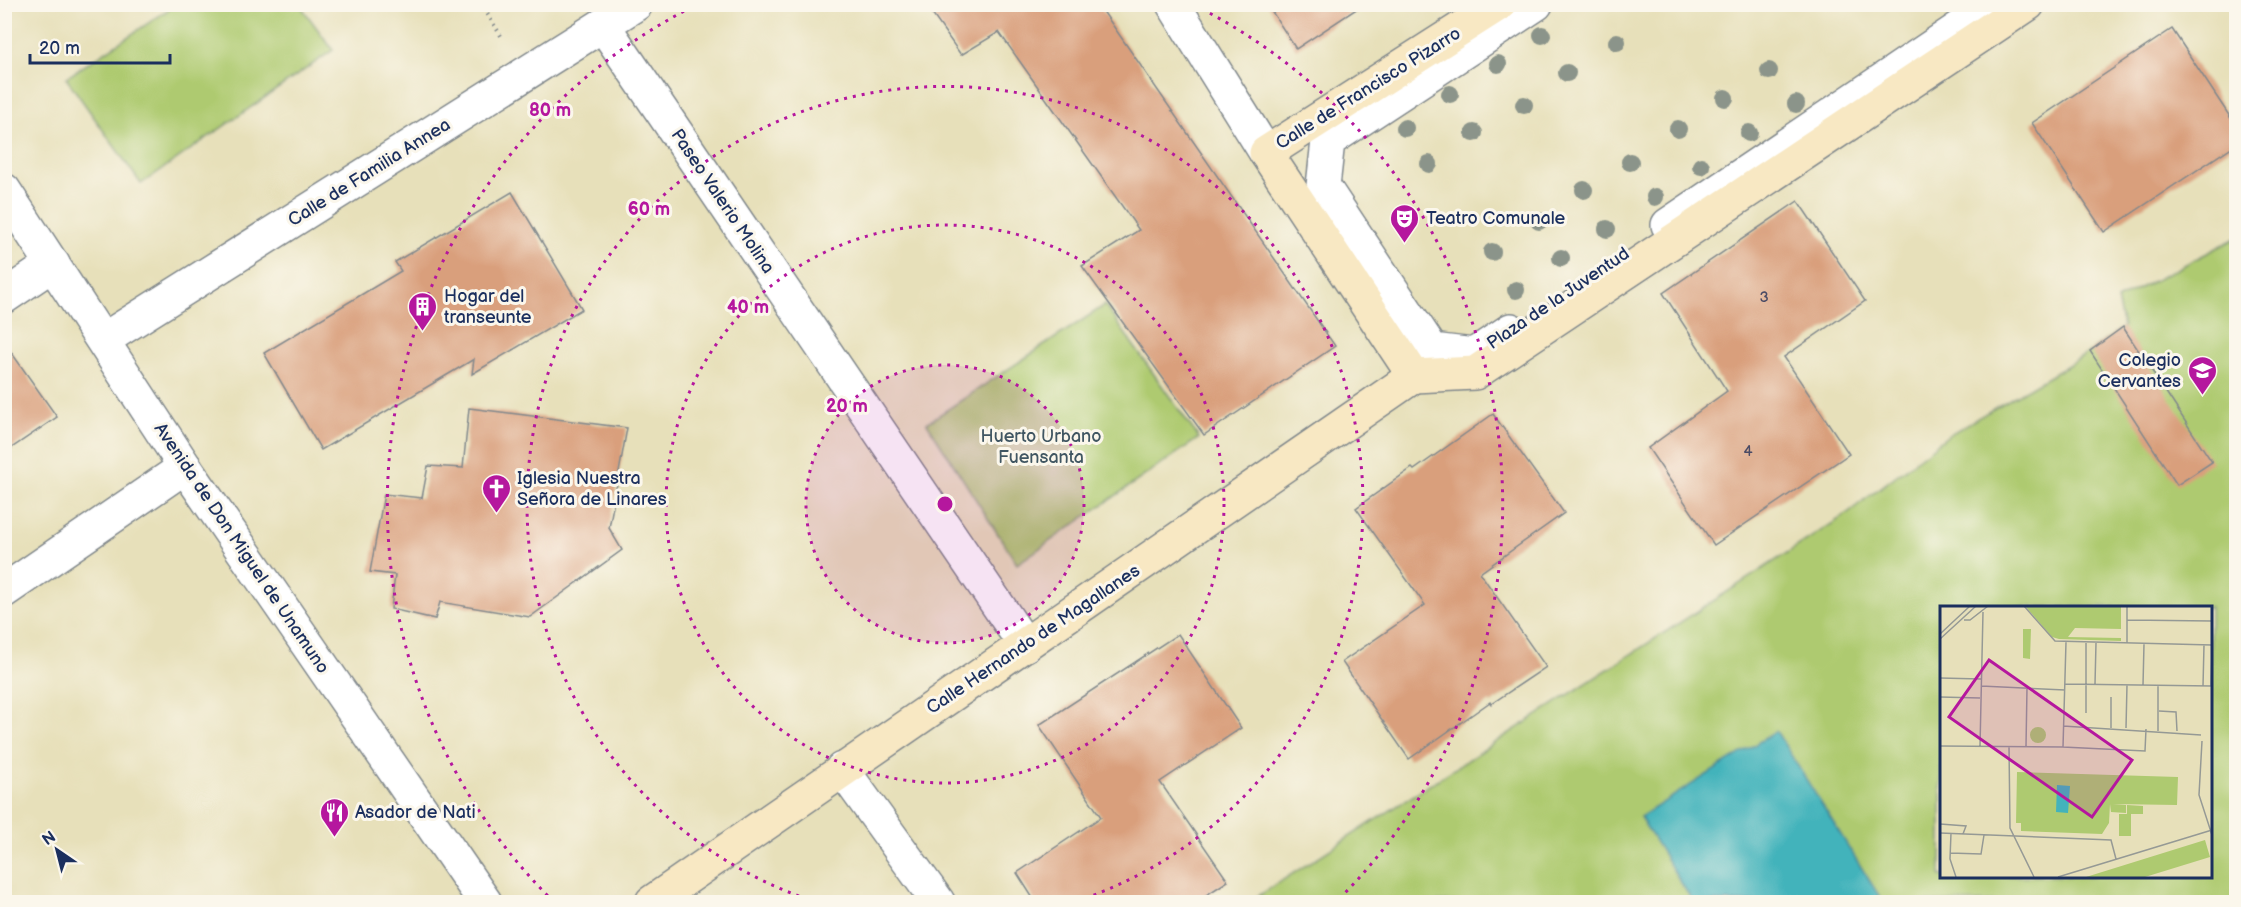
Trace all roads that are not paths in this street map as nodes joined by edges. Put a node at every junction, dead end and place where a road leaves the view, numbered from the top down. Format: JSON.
{"nodes":[{"id":1,"x":636,"y":4,"type":"edge"},
{"id":2,"x":1173,"y":4,"type":"edge"},
{"id":3,"x":1499,"y":4,"type":"edge"},
{"id":4,"x":1536,"y":4,"type":"edge"},
{"id":5,"x":1995,"y":4,"type":"edge"},
{"id":6,"x":2028,"y":4,"type":"edge"},
{"id":7,"x":603,"y":25,"type":"junction"},
{"id":8,"x":1266,"y":153,"type":"junction"},
{"id":9,"x":4,"y":190,"type":"edge"},
{"id":10,"x":53,"y":264,"type":"junction"},
{"id":11,"x":4,"y":297,"type":"edge"},
{"id":12,"x":103,"y":340,"type":"junction"},
{"id":13,"x":1414,"y":376,"type":"junction"},
{"id":14,"x":185,"y":467,"type":"junction"},
{"id":15,"x":4,"y":591,"type":"edge"},
{"id":16,"x":1025,"y":645,"type":"junction"},
{"id":17,"x":842,"y":770,"type":"junction"},
{"id":18,"x":485,"y":903,"type":"edge"},
{"id":19,"x":652,"y":903,"type":"edge"},
{"id":20,"x":938,"y":903,"type":"edge"}],
"edges":[{"from":1,"to":7,"type":"street","name":"Calle de Familia Annea"},
{"from":2,"to":8,"type":"street"},
{"from":3,"to":8,"type":"street","name":"Calle de Francisco Pizarro"},
{"from":4,"to":5,"type":"street","name":"Plaza de la Juventud"},
{"from":6,"to":13,"type":"street","name":"Plaza de la Juventud"},
{"from":7,"to":12,"type":"street","name":"Calle de Familia Annea"},
{"from":7,"to":16,"type":"street","name":"Paseo Valerio Molina"},
{"from":8,"to":13,"type":"street"},
{"from":9,"to":10,"type":"street","name":"Avenida de Don Miguel de Unamuno"},
{"from":10,"to":11,"type":"street"},
{"from":10,"to":12,"type":"street","name":"Avenida de Don Miguel de Unamuno"},
{"from":12,"to":14,"type":"street","name":"Avenida de Don Miguel de Unamuno"},
{"from":13,"to":16,"type":"street","name":"Calle Hernando de Magallanes"},
{"from":14,"to":15,"type":"street"},
{"from":14,"to":18,"type":"street","name":"Avenida de Don Miguel de Unamuno"},
{"from":16,"to":17,"type":"street","name":"Calle Hernando de Magallanes"},
{"from":17,"to":19,"type":"street","name":"Calle Hernando de Magallanes"},
{"from":17,"to":20,"type":"street"}]}
